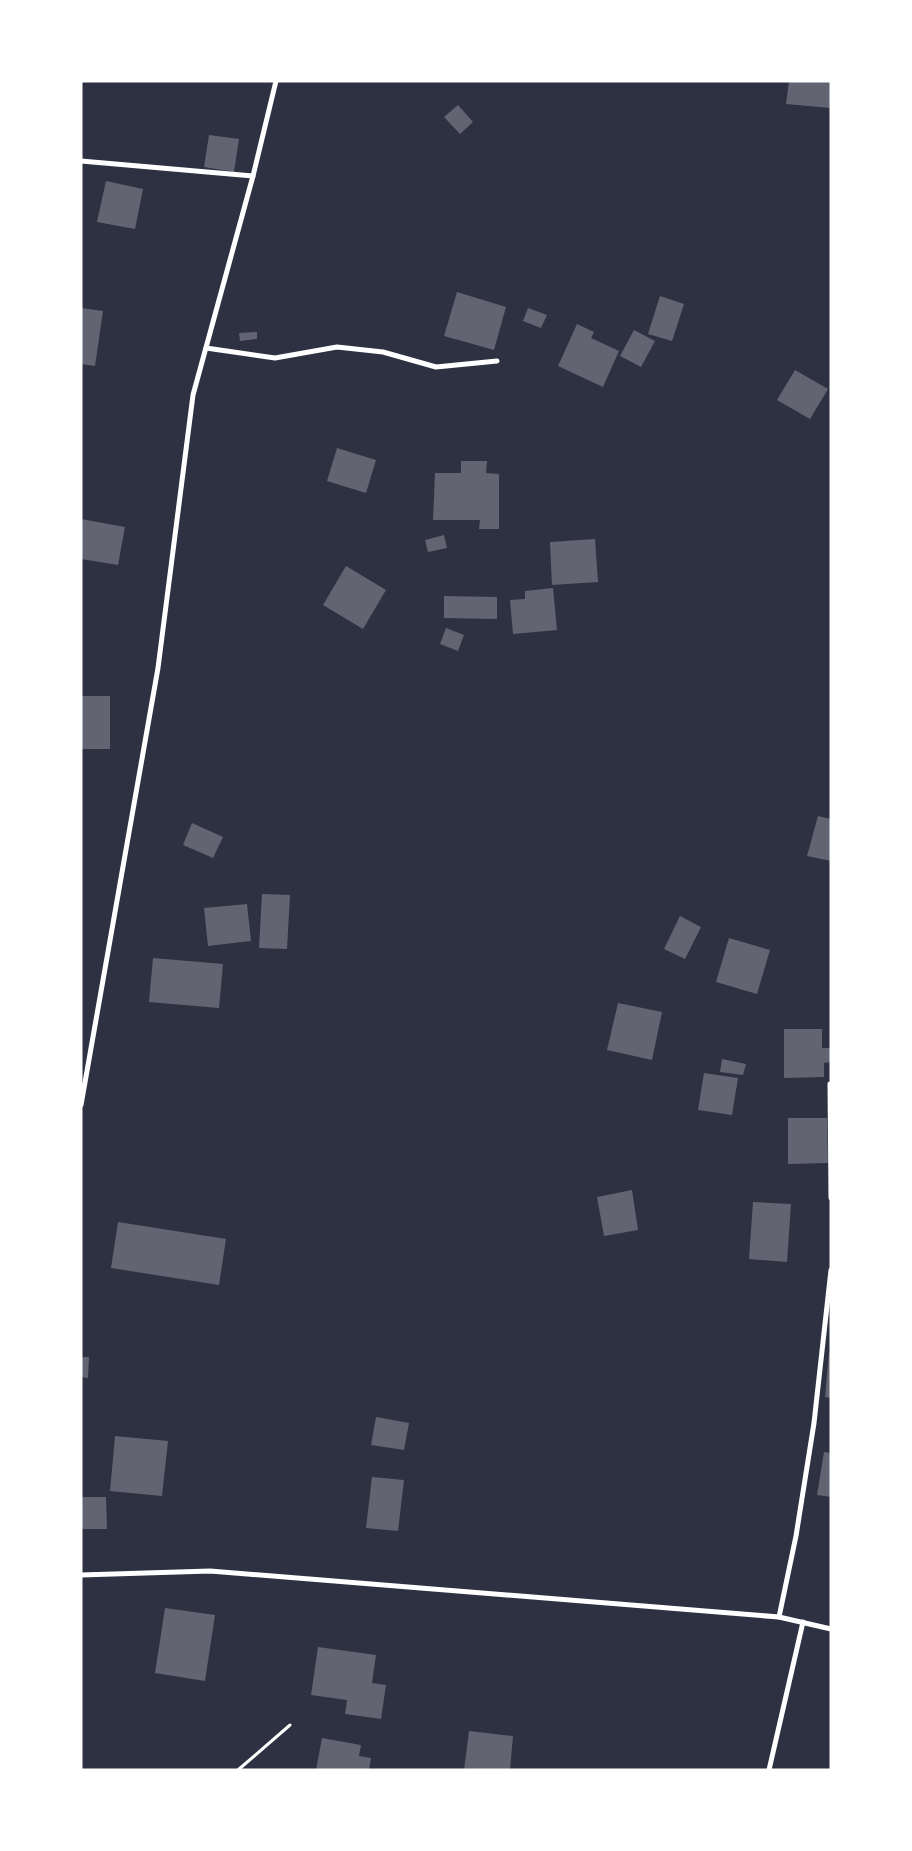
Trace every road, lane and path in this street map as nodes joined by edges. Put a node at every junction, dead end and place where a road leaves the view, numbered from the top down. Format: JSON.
{"nodes":[{"id":1,"x":276,"y":81,"type":"edge"},
{"id":2,"x":81,"y":161,"type":"edge"},
{"id":3,"x":253,"y":176,"type":"junction"},
{"id":4,"x":206,"y":348,"type":"junction"},
{"id":5,"x":497,"y":361,"type":"dead end"},
{"id":6,"x":830,"y":1084,"type":"edge"},
{"id":7,"x":81,"y":1106,"type":"edge"},
{"id":8,"x":831,"y":1198,"type":"edge"},
{"id":9,"x":831,"y":1270,"type":"edge"},
{"id":10,"x":81,"y":1574,"type":"edge"},
{"id":11,"x":779,"y":1617,"type":"junction"},
{"id":12,"x":803,"y":1622,"type":"junction"},
{"id":13,"x":831,"y":1629,"type":"edge"},
{"id":14,"x":290,"y":1725,"type":"dead end"},
{"id":15,"x":238,"y":1770,"type":"edge"},
{"id":16,"x":768,"y":1770,"type":"edge"}],
"edges":[{"from":1,"to":3,"type":"street"},
{"from":2,"to":3,"type":"street"},
{"from":3,"to":4,"type":"street"},
{"from":4,"to":5,"type":"street"},
{"from":4,"to":7,"type":"street"},
{"from":6,"to":8,"type":"street"},
{"from":9,"to":11,"type":"street"},
{"from":10,"to":11,"type":"street"},
{"from":11,"to":12,"type":"street"},
{"from":12,"to":13,"type":"street"},
{"from":12,"to":16,"type":"street"},
{"from":14,"to":15,"type":"path"}]}
